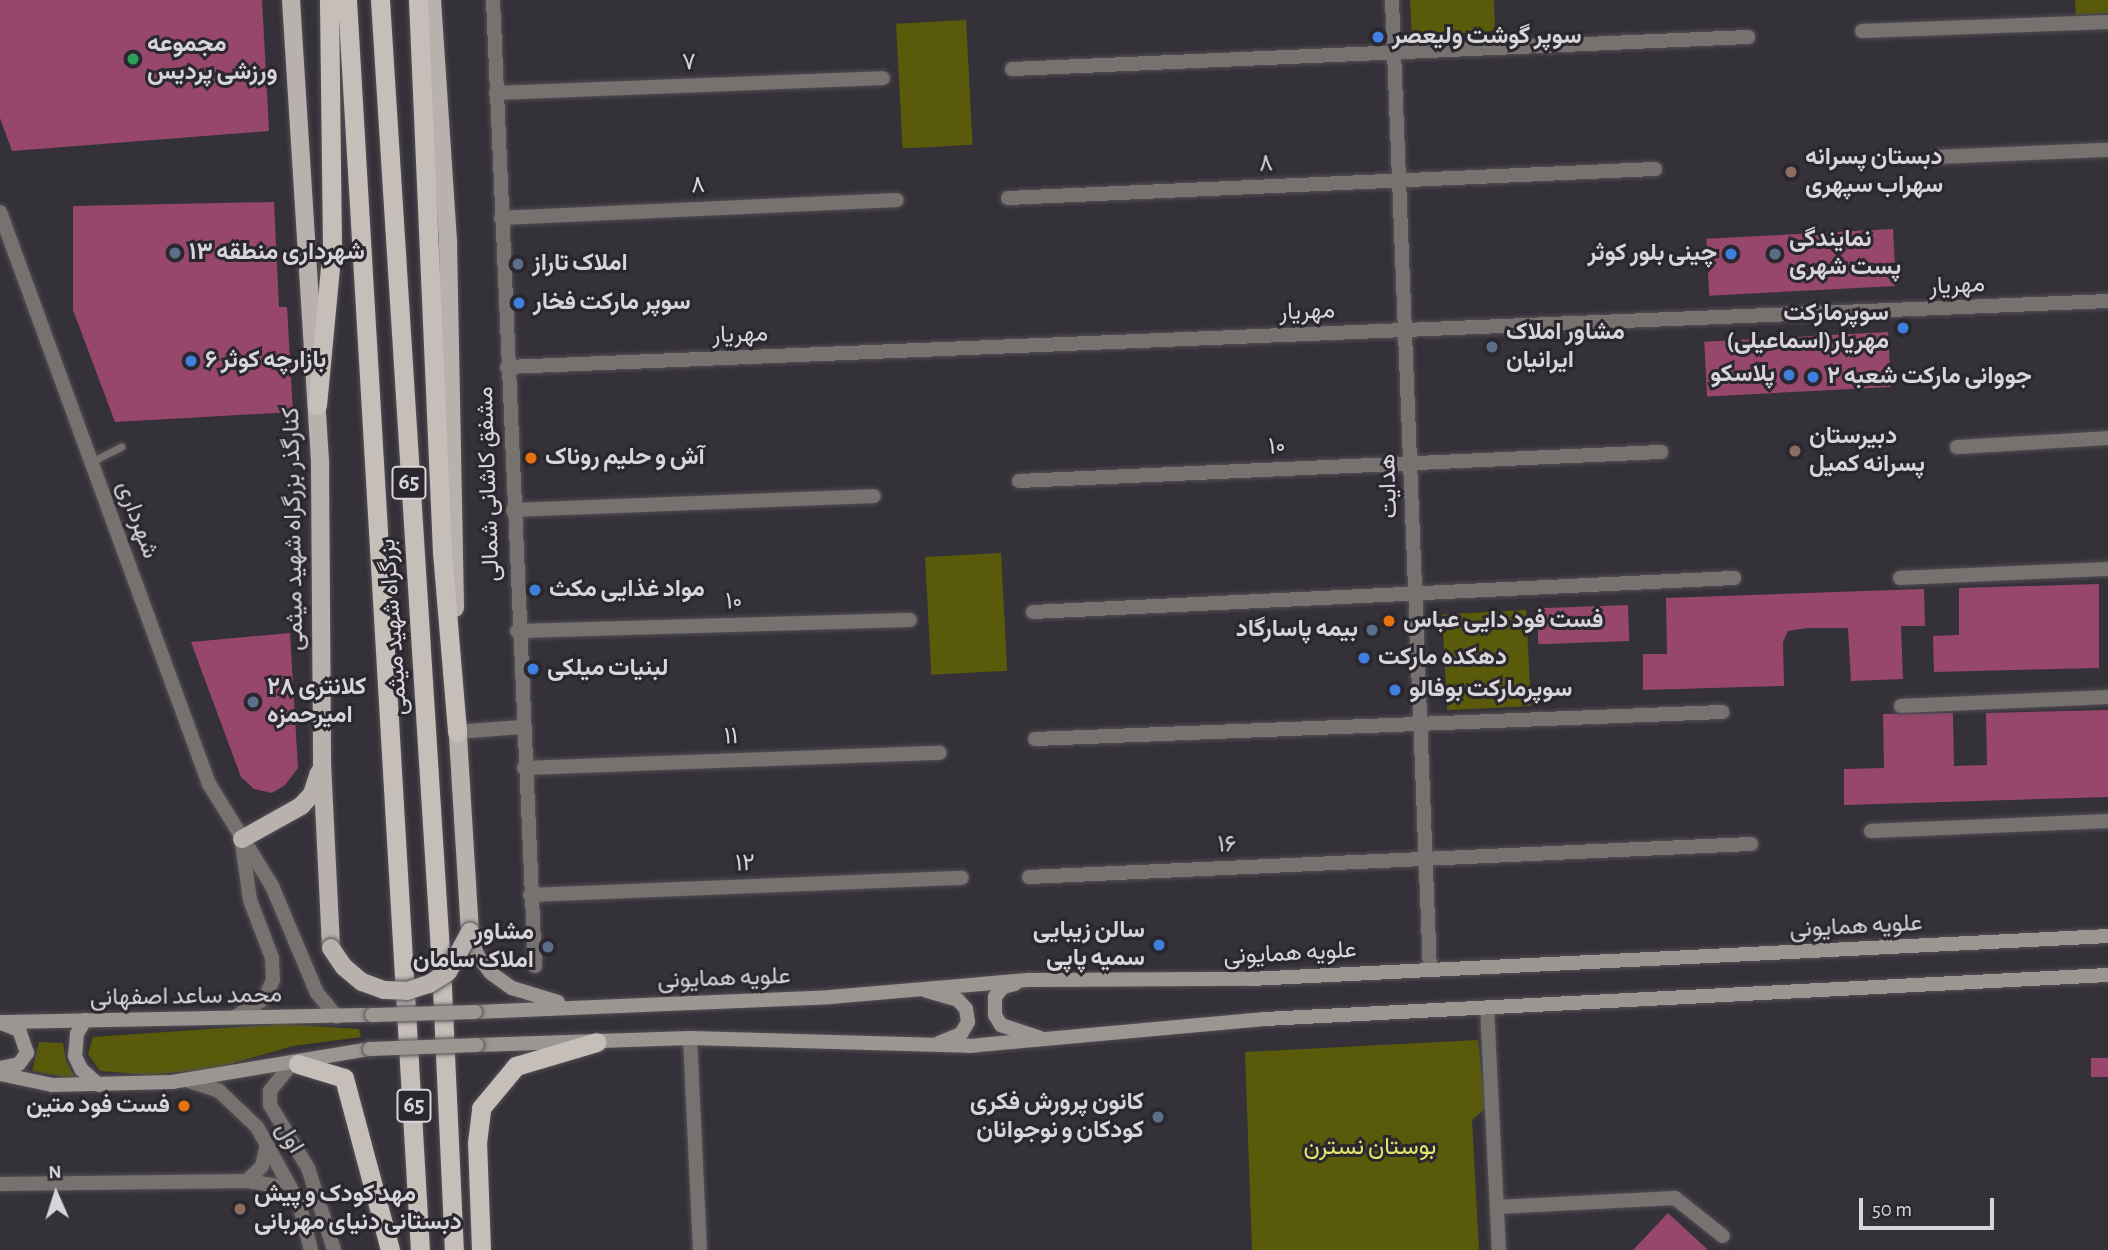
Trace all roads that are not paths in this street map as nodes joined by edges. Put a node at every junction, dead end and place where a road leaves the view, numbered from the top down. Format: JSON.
{"nodes":[{"id":1,"x":291,"y":0,"type":"edge"},
{"id":2,"x":329,"y":0,"type":"edge"},
{"id":3,"x":347,"y":0,"type":"edge"},
{"id":4,"x":380,"y":0,"type":"edge"},
{"id":5,"x":418,"y":0,"type":"edge"},
{"id":6,"x":432,"y":0,"type":"edge"},
{"id":7,"x":493,"y":0,"type":"edge"},
{"id":8,"x":1392,"y":0,"type":"edge"},
{"id":9,"x":2108,"y":22,"type":"edge"},
{"id":10,"x":1862,"y":31,"type":"dead end"},
{"id":11,"x":1748,"y":37,"type":"dead end"},
{"id":12,"x":1394,"y":51,"type":"junction"},
{"id":13,"x":1012,"y":69,"type":"dead end"},
{"id":14,"x":883,"y":78,"type":"dead end"},
{"id":15,"x":496,"y":93,"type":"junction"},
{"id":16,"x":2108,"y":150,"type":"edge"},
{"id":17,"x":1938,"y":157,"type":"dead end"},
{"id":18,"x":1655,"y":169,"type":"dead end"},
{"id":19,"x":1399,"y":181,"type":"junction"},
{"id":20,"x":1008,"y":198,"type":"dead end"},
{"id":21,"x":897,"y":200,"type":"dead end"},
{"id":22,"x":0,"y":212,"type":"edge"},
{"id":23,"x":501,"y":218,"type":"junction"},
{"id":24,"x":2108,"y":301,"type":"edge"},
{"id":25,"x":1406,"y":331,"type":"junction"},
{"id":26,"x":508,"y":367,"type":"junction"},
{"id":27,"x":317,"y":405,"type":"junction"},
{"id":28,"x":2108,"y":438,"type":"edge"},
{"id":29,"x":121,"y":447,"type":"dead end"},
{"id":30,"x":1957,"y":447,"type":"dead end"},
{"id":31,"x":1661,"y":452,"type":"dead end"},
{"id":32,"x":91,"y":462,"type":"junction"},
{"id":33,"x":1411,"y":463,"type":"junction"},
{"id":34,"x":1019,"y":481,"type":"dead end"},
{"id":35,"x":874,"y":496,"type":"dead end"},
{"id":36,"x":513,"y":510,"type":"junction"},
{"id":37,"x":2108,"y":569,"type":"edge"},
{"id":38,"x":1734,"y":578,"type":"dead end"},
{"id":39,"x":1900,"y":578,"type":"dead end"},
{"id":40,"x":1416,"y":595,"type":"junction"},
{"id":41,"x":1034,"y":612,"type":"dead end"},
{"id":42,"x":910,"y":620,"type":"dead end"},
{"id":43,"x":517,"y":631,"type":"junction"},
{"id":44,"x":2108,"y":697,"type":"edge"},
{"id":45,"x":1901,"y":706,"type":"dead end"},
{"id":46,"x":1722,"y":712,"type":"dead end"},
{"id":47,"x":1421,"y":726,"type":"junction"},
{"id":48,"x":521,"y":727,"type":"junction"},
{"id":49,"x":457,"y":732,"type":"junction"},
{"id":50,"x":1035,"y":739,"type":"dead end"},
{"id":51,"x":940,"y":752,"type":"dead end"},
{"id":52,"x":322,"y":763,"type":"junction"},
{"id":53,"x":524,"y":768,"type":"junction"},
{"id":54,"x":2108,"y":821,"type":"edge"},
{"id":55,"x":1871,"y":831,"type":"dead end"},
{"id":56,"x":242,"y":839,"type":"junction"},
{"id":57,"x":1751,"y":844,"type":"dead end"},
{"id":58,"x":1426,"y":859,"type":"junction"},
{"id":59,"x":1029,"y":877,"type":"dead end"},
{"id":60,"x":962,"y":878,"type":"dead end"},
{"id":61,"x":530,"y":895,"type":"junction"},
{"id":62,"x":470,"y":932,"type":"junction"},
{"id":63,"x":2108,"y":936,"type":"edge"},
{"id":64,"x":535,"y":966,"type":"dead end"},
{"id":65,"x":1430,"y":970,"type":"junction"},
{"id":66,"x":2108,"y":975,"type":"edge"},
{"id":67,"x":1030,"y":980,"type":"junction"},
{"id":68,"x":916,"y":988,"type":"junction"},
{"id":69,"x":601,"y":1006,"type":"junction"},
{"id":70,"x":1487,"y":1007,"type":"junction"},
{"id":71,"x":372,"y":1016,"type":"joint"},
{"id":72,"x":235,"y":1017,"type":"junction"},
{"id":73,"x":337,"y":1017,"type":"junction"},
{"id":74,"x":85,"y":1020,"type":"junction"},
{"id":75,"x":0,"y":1023,"type":"edge"},
{"id":76,"x":690,"y":1038,"type":"junction"},
{"id":77,"x":1051,"y":1040,"type":"junction"},
{"id":78,"x":597,"y":1042,"type":"junction"},
{"id":79,"x":924,"y":1047,"type":"junction"},
{"id":80,"x":294,"y":1065,"type":"junction"},
{"id":81,"x":0,"y":1071,"type":"edge"},
{"id":82,"x":189,"y":1081,"type":"junction"},
{"id":83,"x":99,"y":1085,"type":"junction"},
{"id":84,"x":267,"y":1145,"type":"junction"},
{"id":85,"x":247,"y":1181,"type":"junction"},
{"id":86,"x":0,"y":1184,"type":"edge"},
{"id":87,"x":297,"y":1199,"type":"junction"},
{"id":88,"x":1497,"y":1206,"type":"junction"},
{"id":89,"x":1723,"y":1236,"type":"dead end"},
{"id":90,"x":311,"y":1250,"type":"edge"},
{"id":91,"x":334,"y":1250,"type":"edge"},
{"id":92,"x":390,"y":1250,"type":"edge"},
{"id":93,"x":420,"y":1250,"type":"edge"},
{"id":94,"x":454,"y":1250,"type":"edge"},
{"id":95,"x":481,"y":1250,"type":"edge"},
{"id":96,"x":700,"y":1250,"type":"edge"},
{"id":97,"x":1500,"y":1250,"type":"edge"}],
"edges":[{"from":1,"to":27,"type":"main road","name":"کنارگذر بزرگراه شهید میثمی"},
{"from":2,"to":27,"type":"highway"},
{"from":3,"to":93,"type":"highway","name":"بزرگراه شهید میثمی","number":"65"},
{"from":4,"to":94,"type":"highway","name":"بزرگراه شهید میثمی","number":"65"},
{"from":5,"to":49,"type":"highway"},
{"from":6,"to":49,"type":"main road"},
{"from":7,"to":15,"type":"street","name":"مشفق کاشانی شمالی"},
{"from":8,"to":12,"type":"street","name":"هدایت"},
{"from":9,"to":10,"type":"street"},
{"from":11,"to":12,"type":"street"},
{"from":12,"to":13,"type":"street"},
{"from":12,"to":19,"type":"street","name":"هدایت"},
{"from":14,"to":15,"type":"street","name":"۷"},
{"from":15,"to":23,"type":"street","name":"مشفق کاشانی شمالی"},
{"from":16,"to":17,"type":"street"},
{"from":18,"to":19,"type":"street"},
{"from":19,"to":20,"type":"street","name":"۸"},
{"from":19,"to":25,"type":"street","name":"هدایت"},
{"from":21,"to":23,"type":"street","name":"۸"},
{"from":22,"to":32,"type":"street","name":"شهرداری"},
{"from":23,"to":26,"type":"street","name":"مشفق کاشانی شمالی"},
{"from":24,"to":25,"type":"street","name":"مهریار"},
{"from":25,"to":26,"type":"street","name":"مهریار"},
{"from":25,"to":33,"type":"street","name":"هدایت"},
{"from":26,"to":36,"type":"street","name":"مشفق کاشانی شمالی"},
{"from":27,"to":52,"type":"main road","name":"کنارگذر بزرگراه شهید میثمی"},
{"from":28,"to":30,"type":"street"},
{"from":29,"to":32,"type":"lane"},
{"from":31,"to":33,"type":"street","name":"۱۰"},
{"from":32,"to":56,"type":"street","name":"شهرداری"},
{"from":33,"to":34,"type":"street","name":"۱۰"},
{"from":33,"to":40,"type":"street","name":"هدایت"},
{"from":35,"to":36,"type":"street"},
{"from":36,"to":43,"type":"street","name":"مشفق کاشانی شمالی"},
{"from":37,"to":39,"type":"street"},
{"from":38,"to":40,"type":"street"},
{"from":40,"to":41,"type":"street"},
{"from":40,"to":47,"type":"street","name":"هدایت"},
{"from":42,"to":43,"type":"street","name":"۱۰"},
{"from":43,"to":48,"type":"street","name":"مشفق کاشانی شمالی"},
{"from":44,"to":45,"type":"street"},
{"from":46,"to":47,"type":"street"},
{"from":47,"to":50,"type":"street"},
{"from":47,"to":58,"type":"street","name":"هدایت"},
{"from":48,"to":49,"type":"street"},
{"from":48,"to":53,"type":"street","name":"مشفق کاشانی شمالی"},
{"from":49,"to":62,"type":"main road"},
{"from":51,"to":53,"type":"street","name":"۱۱"},
{"from":52,"to":56,"type":"main road"},
{"from":52,"to":62,"type":"main road","name":"کنارگذر بزرگراه شهید میثمی","bridge":true},
{"from":53,"to":61,"type":"street","name":"مشفق کاشانی شمالی"},
{"from":54,"to":55,"type":"street"},
{"from":56,"to":72,"type":"street"},
{"from":56,"to":73,"type":"street","name":"شهرداری"},
{"from":57,"to":58,"type":"street","name":"۱۶"},
{"from":58,"to":59,"type":"street","name":"۱۶"},
{"from":58,"to":65,"type":"street","name":"هدایت"},
{"from":60,"to":61,"type":"street","name":"۱۲"},
{"from":61,"to":64,"type":"street","name":"مشفق کاشانی شمالی"},
{"from":62,"to":69,"type":"main road"},
{"from":63,"to":65,"type":"main road","name":"علویه همایونی"},
{"from":65,"to":67,"type":"main road","name":"علویه همایونی"},
{"from":66,"to":70,"type":"main road"},
{"from":67,"to":68,"type":"main road","name":"علویه همایونی"},
{"from":67,"to":77,"type":"main road"},
{"from":68,"to":69,"type":"main road","name":"علویه همایونی"},
{"from":68,"to":79,"type":"main road"},
{"from":69,"to":71,"type":"main road","name":"علویه همایونی","bridge":true},
{"from":70,"to":77,"type":"main road"},
{"from":70,"to":88,"type":"street"},
{"from":71,"to":73,"type":"main road","name":"محمد ساعد اصفهانی"},
{"from":72,"to":73,"type":"main road","name":"محمد ساعد اصفهانی"},
{"from":72,"to":74,"type":"main road","name":"محمد ساعد اصفهانی"},
{"from":74,"to":75,"type":"main road","name":"محمد ساعد اصفهانی"},
{"from":74,"to":83,"type":"main road"},
{"from":75,"to":81,"type":"main road"},
{"from":76,"to":78,"type":"main road"},
{"from":76,"to":79,"type":"main road"},
{"from":76,"to":96,"type":"street"},
{"from":77,"to":79,"type":"main road"},
{"from":78,"to":80,"type":"main road","bridge":true},
{"from":78,"to":95,"type":"highway"},
{"from":80,"to":82,"type":"main road"},
{"from":80,"to":91,"type":"street","name":"اول"},
{"from":80,"to":92,"type":"highway"},
{"from":81,"to":83,"type":"main road"},
{"from":82,"to":83,"type":"main road"},
{"from":82,"to":84,"type":"street","name":"اول"},
{"from":84,"to":85,"type":"street"},
{"from":84,"to":87,"type":"street","name":"اول"},
{"from":85,"to":86,"type":"street"},
{"from":85,"to":87,"type":"street"},
{"from":87,"to":90,"type":"street","name":"اول"},
{"from":88,"to":89,"type":"street"},
{"from":88,"to":97,"type":"street"}]}
